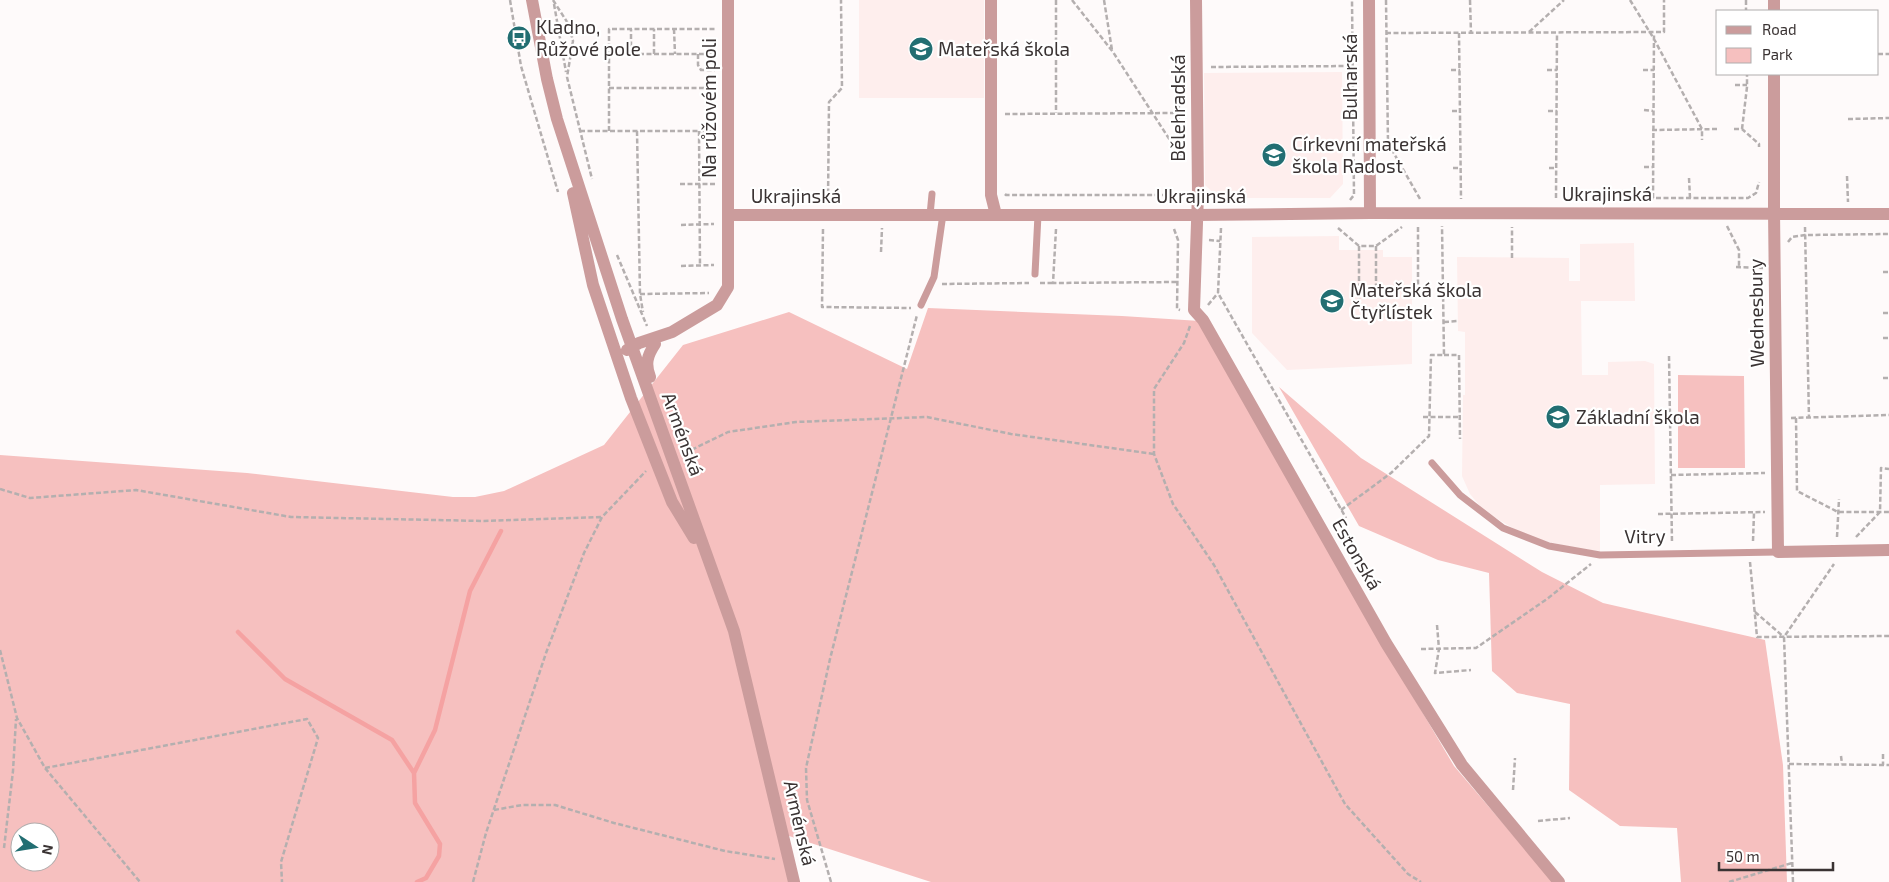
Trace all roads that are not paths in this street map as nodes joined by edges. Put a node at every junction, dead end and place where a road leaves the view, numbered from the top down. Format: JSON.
{"nodes":[{"id":1,"x":532,"y":0,"type":"edge"},
{"id":2,"x":728,"y":0,"type":"edge"},
{"id":3,"x":991,"y":0,"type":"edge"},
{"id":4,"x":1196,"y":0,"type":"edge"},
{"id":5,"x":1369,"y":0,"type":"edge"},
{"id":6,"x":1774,"y":75,"type":"edge"},
{"id":7,"x":556,"y":120,"type":"junction"},
{"id":8,"x":932,"y":194,"type":"dead end"},
{"id":9,"x":575,"y":200,"type":"junction"},
{"id":10,"x":1774,"y":212,"type":"junction"},
{"id":11,"x":1370,"y":213,"type":"junction"},
{"id":12,"x":930,"y":214,"type":"junction"},
{"id":13,"x":943,"y":214,"type":"junction"},
{"id":14,"x":1889,"y":214,"type":"edge"},
{"id":15,"x":996,"y":215,"type":"junction"},
{"id":16,"x":1038,"y":215,"type":"junction"},
{"id":17,"x":1197,"y":215,"type":"junction"},
{"id":18,"x":724,"y":220,"type":"junction"},
{"id":19,"x":1035,"y":274,"type":"dead end"},
{"id":20,"x":921,"y":305,"type":"dead end"},
{"id":21,"x":622,"y":319,"type":"junction"},
{"id":22,"x":656,"y":341,"type":"junction"},
{"id":23,"x":632,"y":347,"type":"junction"},
{"id":24,"x":622,"y":369,"type":"junction"},
{"id":25,"x":1432,"y":463,"type":"dead end"},
{"id":26,"x":698,"y":532,"type":"junction"},
{"id":27,"x":1889,"y":550,"type":"edge"},
{"id":28,"x":1778,"y":552,"type":"junction"},
{"id":29,"x":712,"y":567,"type":"junction"},
{"id":30,"x":794,"y":882,"type":"edge"},
{"id":31,"x":1559,"y":882,"type":"edge"}],
"edges":[{"from":1,"to":7,"type":"street","name":"Arménská"},
{"from":2,"to":18,"type":"street","name":"Na růžovém poli"},
{"from":3,"to":15,"type":"street"},
{"from":4,"to":17,"type":"street","name":"Bělehradská"},
{"from":5,"to":11,"type":"street","name":"Bulharská"},
{"from":6,"to":10,"type":"street","name":"Wednesbury"},
{"from":7,"to":9,"type":"street"},
{"from":7,"to":21,"type":"street","name":"Arménská"},
{"from":8,"to":12,"type":"lane"},
{"from":9,"to":23,"type":"street"},
{"from":9,"to":24,"type":"street"},
{"from":10,"to":11,"type":"street","name":"Ukrajinská"},
{"from":10,"to":14,"type":"street","name":"Ukrajinská"},
{"from":10,"to":28,"type":"street","name":"Wednesbury"},
{"from":11,"to":17,"type":"street","name":"Ukrajinská"},
{"from":12,"to":13,"type":"street","name":"Ukrajinská"},
{"from":12,"to":18,"type":"street","name":"Ukrajinská"},
{"from":13,"to":15,"type":"street","name":"Ukrajinská"},
{"from":13,"to":20,"type":"lane"},
{"from":15,"to":16,"type":"street","name":"Ukrajinská"},
{"from":16,"to":17,"type":"street","name":"Ukrajinská"},
{"from":16,"to":19,"type":"lane"},
{"from":17,"to":31,"type":"street","name":"Estonská"},
{"from":18,"to":22,"type":"street","name":"Ukrajinská"},
{"from":21,"to":22,"type":"street"},
{"from":21,"to":23,"type":"street","name":"Arménská"},
{"from":22,"to":23,"type":"street"},
{"from":22,"to":26,"type":"street"},
{"from":23,"to":24,"type":"street"},
{"from":23,"to":26,"type":"street","name":"Arménská"},
{"from":24,"to":29,"type":"street"},
{"from":25,"to":28,"type":"lane","name":"Vitry"},
{"from":26,"to":29,"type":"street","name":"Arménská"},
{"from":27,"to":28,"type":"street","name":"Vitry"},
{"from":29,"to":30,"type":"street","name":"Arménská"}]}
